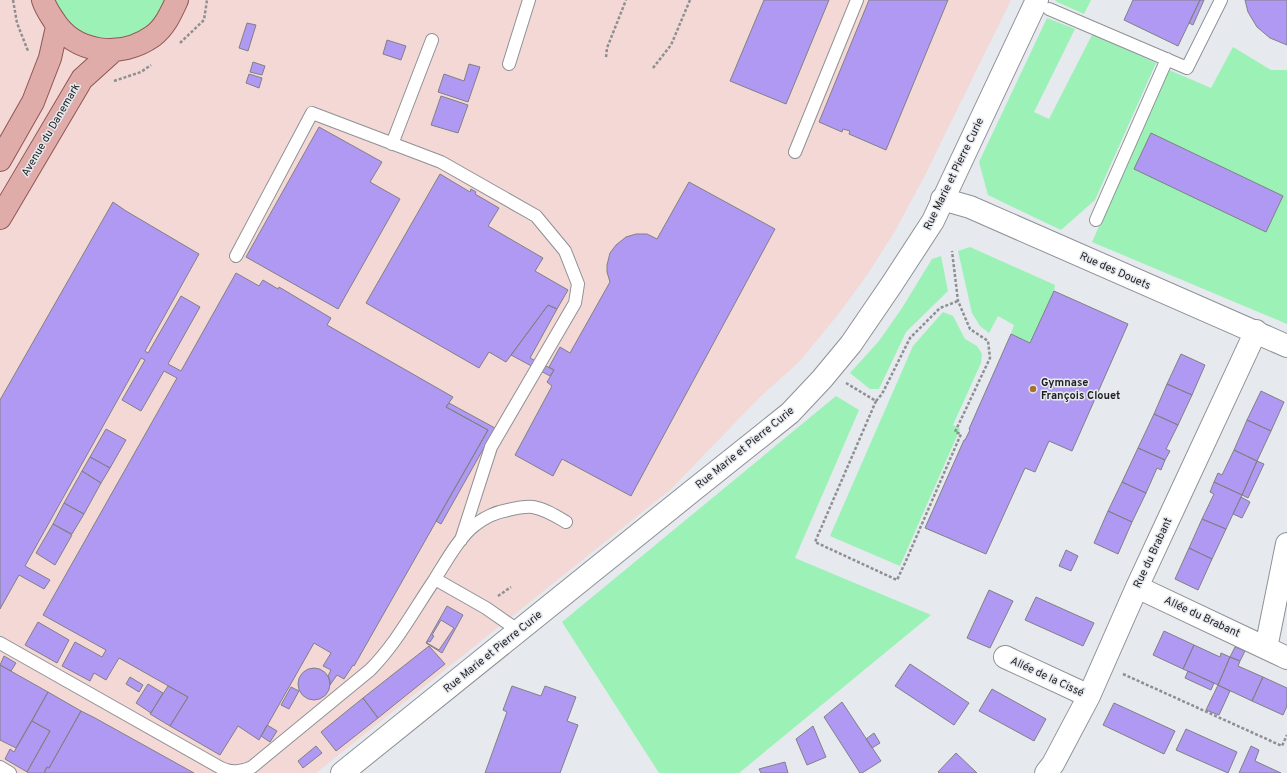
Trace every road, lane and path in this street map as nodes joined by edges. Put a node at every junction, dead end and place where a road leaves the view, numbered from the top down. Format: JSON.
{"nodes":[{"id":1,"x":43,"y":0,"type":"edge"},
{"id":2,"x":176,"y":0,"type":"edge"},
{"id":3,"x":529,"y":0,"type":"edge"},
{"id":4,"x":626,"y":0,"type":"edge"},
{"id":5,"x":690,"y":0,"type":"edge"},
{"id":6,"x":857,"y":0,"type":"edge"},
{"id":7,"x":1221,"y":0,"type":"edge"},
{"id":8,"x":1043,"y":5,"type":"edge"},
{"id":9,"x":57,"y":27,"type":"junction"},
{"id":10,"x":432,"y":40,"type":"dead end"},
{"id":11,"x":113,"y":51,"type":"junction"},
{"id":12,"x":606,"y":57,"type":"dead end"},
{"id":13,"x":1167,"y":59,"type":"junction"},
{"id":14,"x":509,"y":64,"type":"dead end"},
{"id":15,"x":653,"y":68,"type":"dead end"},
{"id":16,"x":392,"y":144,"type":"junction"},
{"id":17,"x":795,"y":152,"type":"dead end"},
{"id":18,"x":0,"y":160,"type":"edge"},
{"id":19,"x":942,"y":199,"type":"junction"},
{"id":20,"x":0,"y":218,"type":"edge"},
{"id":21,"x":1096,"y":220,"type":"dead end"},
{"id":22,"x":952,"y":251,"type":"dead end"},
{"id":23,"x":236,"y":256,"type":"dead end"},
{"id":24,"x":958,"y":301,"type":"junction"},
{"id":25,"x":1256,"y":332,"type":"junction"},
{"id":26,"x":1287,"y":346,"type":"edge"},
{"id":27,"x":842,"y":380,"type":"dead end"},
{"id":28,"x":876,"y":401,"type":"junction"},
{"id":29,"x":566,"y":522,"type":"dead end"},
{"id":30,"x":461,"y":540,"type":"junction"},
{"id":31,"x":1287,"y":544,"type":"edge"},
{"id":32,"x":435,"y":579,"type":"junction"},
{"id":33,"x":511,"y":587,"type":"dead end"},
{"id":34,"x":1137,"y":587,"type":"junction"},
{"id":35,"x":496,"y":597,"type":"dead end"},
{"id":36,"x":519,"y":631,"type":"junction"},
{"id":37,"x":0,"y":643,"type":"edge"},
{"id":38,"x":1266,"y":648,"type":"junction"},
{"id":39,"x":1005,"y":657,"type":"dead end"},
{"id":40,"x":1287,"y":658,"type":"edge"},
{"id":41,"x":1103,"y":665,"type":"junction"},
{"id":42,"x":1089,"y":696,"type":"junction"},
{"id":43,"x":1287,"y":735,"type":"edge"},
{"id":44,"x":0,"y":768,"type":"edge"},
{"id":45,"x":244,"y":772,"type":"edge"},
{"id":46,"x":10,"y":773,"type":"edge"},
{"id":47,"x":342,"y":773,"type":"edge"},
{"id":48,"x":1046,"y":773,"type":"edge"}],
"edges":[{"from":1,"to":9,"type":"main road"},
{"from":2,"to":11,"type":"main road"},
{"from":3,"to":14,"type":"lane"},
{"from":4,"to":12,"type":"path"},
{"from":5,"to":15,"type":"path"},
{"from":6,"to":17,"type":"lane"},
{"from":7,"to":13,"type":"lane"},
{"from":8,"to":13,"type":"lane"},
{"from":8,"to":19,"type":"street","name":"Rue Marie et Pierre Curie"},
{"from":9,"to":11,"type":"main road"},
{"from":9,"to":18,"type":"main road"},
{"from":10,"to":16,"type":"lane"},
{"from":11,"to":20,"type":"main road","name":"Avenue du Danemark"},
{"from":13,"to":21,"type":"lane"},
{"from":16,"to":23,"type":"lane"},
{"from":16,"to":30,"type":"lane"},
{"from":19,"to":25,"type":"street","name":"Rue des Douets"},
{"from":19,"to":36,"type":"street","name":"Rue Marie et Pierre Curie"},
{"from":22,"to":24,"type":"path"},
{"from":24,"to":28,"type":"path"},
{"from":24,"to":28,"type":"path"},
{"from":25,"to":26,"type":"street","name":"Rue des Douets"},
{"from":25,"to":34,"type":"street","name":"Rue du Brabant"},
{"from":27,"to":28,"type":"path"},
{"from":29,"to":30,"type":"lane"},
{"from":30,"to":32,"type":"lane"},
{"from":31,"to":38,"type":"street"},
{"from":32,"to":36,"type":"lane"},
{"from":32,"to":45,"type":"lane"},
{"from":33,"to":35,"type":"path"},
{"from":34,"to":38,"type":"street","name":"Allée du Brabant"},
{"from":34,"to":41,"type":"street","name":"Rue du Brabant"},
{"from":36,"to":47,"type":"street","name":"Rue Marie et Pierre Curie"},
{"from":37,"to":45,"type":"lane"},
{"from":38,"to":40,"type":"street","name":"Allée du Brabant"},
{"from":39,"to":42,"type":"street","name":"Allée de la Cissé"},
{"from":41,"to":42,"type":"street","name":"Rue du Brabant"},
{"from":41,"to":43,"type":"path"},
{"from":42,"to":48,"type":"street","name":"Rue du Brabant"},
{"from":44,"to":46,"type":"lane"}]}
